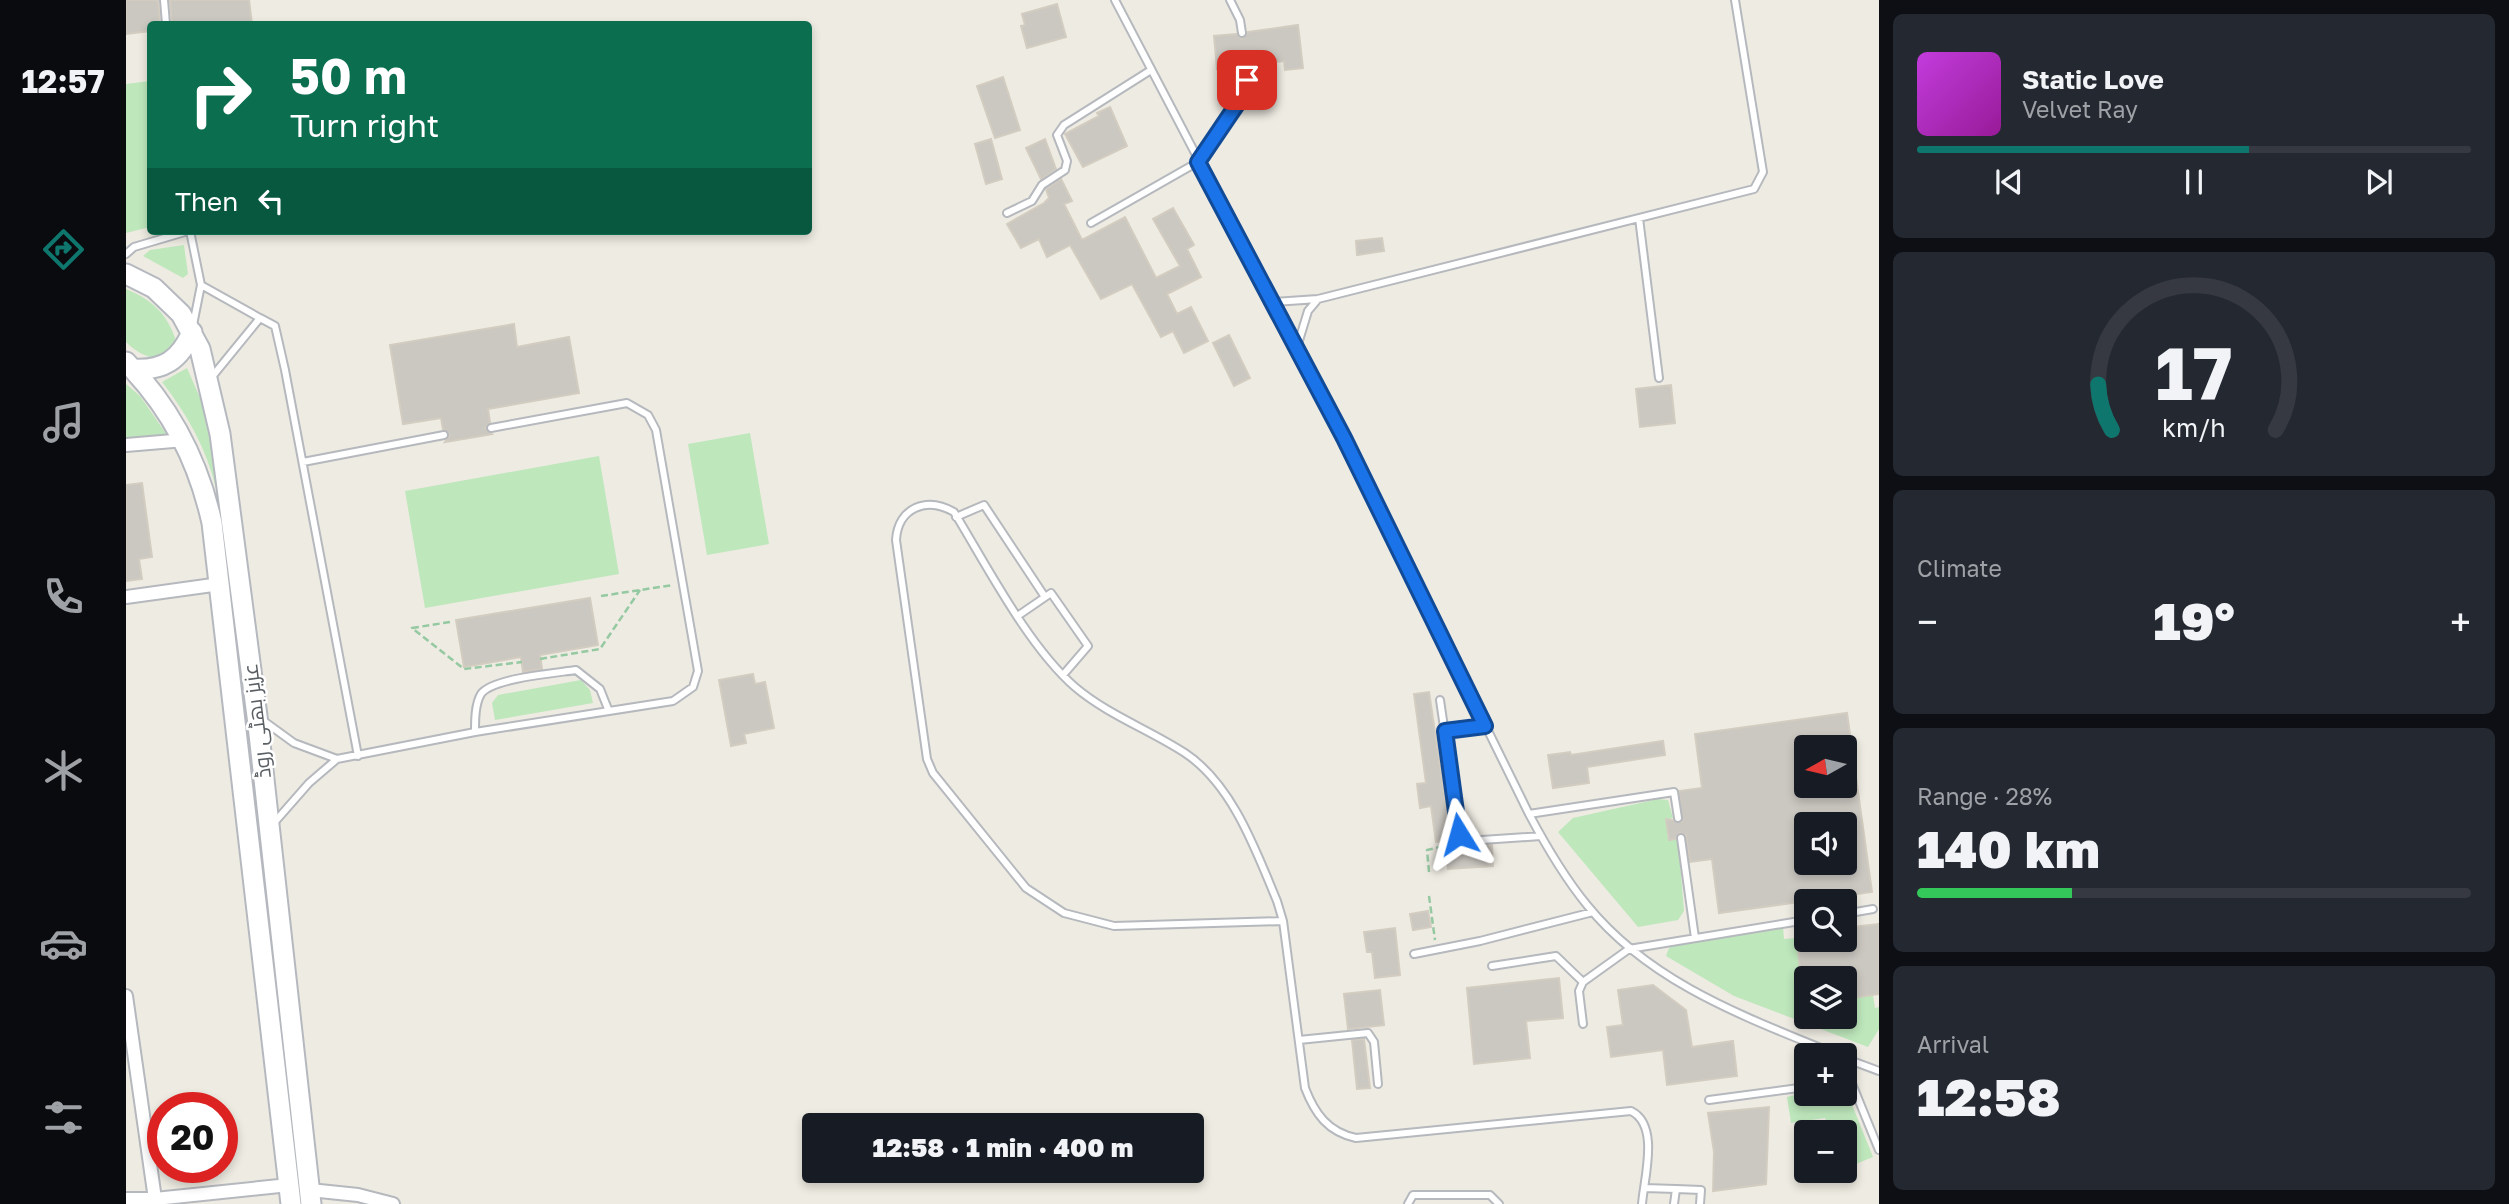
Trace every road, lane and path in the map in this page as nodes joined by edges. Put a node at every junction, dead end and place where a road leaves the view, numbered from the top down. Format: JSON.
{"nodes":[{"id":1,"x":164,"y":0,"type":"edge"},
{"id":2,"x":1115,"y":0,"type":"edge"},
{"id":3,"x":1231,"y":0,"type":"edge"},
{"id":4,"x":1735,"y":0,"type":"edge"},
{"id":5,"x":166,"y":21,"type":"edge"},
{"id":6,"x":1242,"y":33,"type":"dead end"},
{"id":7,"x":1245,"y":65,"type":"dead end"},
{"id":8,"x":1151,"y":70,"type":"junction"},
{"id":9,"x":1198,"y":162,"type":"junction"},
{"id":10,"x":1007,"y":213,"type":"dead end"},
{"id":11,"x":1639,"y":218,"type":"junction"},
{"id":12,"x":1090,"y":222,"type":"dead end"},
{"id":13,"x":173,"y":235,"type":"edge"},
{"id":14,"x":190,"y":235,"type":"edge"},
{"id":15,"x":130,"y":246,"type":"edge"},
{"id":16,"x":126,"y":254,"type":"edge"},
{"id":17,"x":126,"y":274,"type":"edge"},
{"id":18,"x":201,"y":285,"type":"junction"},
{"id":19,"x":1318,"y":299,"type":"junction"},
{"id":20,"x":1274,"y":302,"type":"junction"},
{"id":21,"x":260,"y":318,"type":"junction"},
{"id":22,"x":192,"y":332,"type":"junction"},
{"id":23,"x":1297,"y":347,"type":"junction"},
{"id":24,"x":129,"y":366,"type":"edge"},
{"id":25,"x":1659,"y":379,"type":"dead end"},
{"id":26,"x":209,"y":381,"type":"junction"},
{"id":27,"x":491,"y":428,"type":"dead end"},
{"id":28,"x":444,"y":435,"type":"dead end"},
{"id":29,"x":185,"y":440,"type":"junction"},
{"id":30,"x":126,"y":445,"type":"edge"},
{"id":31,"x":303,"y":462,"type":"junction"},
{"id":32,"x":956,"y":516,"type":"junction"},
{"id":33,"x":683,"y":583,"type":"junction"},
{"id":34,"x":220,"y":584,"type":"junction"},
{"id":35,"x":640,"y":590,"type":"junction"},
{"id":36,"x":601,"y":596,"type":"dead end"},
{"id":37,"x":126,"y":597,"type":"edge"},
{"id":38,"x":1045,"y":597,"type":"junction"},
{"id":39,"x":1019,"y":615,"type":"junction"},
{"id":40,"x":450,"y":622,"type":"dead end"},
{"id":41,"x":540,"y":659,"type":"dead end"},
{"id":42,"x":522,"y":662,"type":"dead end"},
{"id":43,"x":1063,"y":675,"type":"junction"},
{"id":44,"x":1440,"y":700,"type":"dead end"},
{"id":45,"x":608,"y":709,"type":"junction"},
{"id":46,"x":257,"y":716,"type":"junction"},
{"id":47,"x":1485,"y":726,"type":"junction"},
{"id":48,"x":1445,"y":731,"type":"junction"},
{"id":49,"x":475,"y":732,"type":"junction"},
{"id":50,"x":358,"y":756,"type":"junction"},
{"id":51,"x":337,"y":759,"type":"junction"},
{"id":52,"x":1529,"y":814,"type":"junction"},
{"id":53,"x":1678,"y":818,"type":"dead end"},
{"id":54,"x":269,"y":829,"type":"junction"},
{"id":55,"x":1541,"y":836,"type":"junction"},
{"id":56,"x":1681,"y":838,"type":"dead end"},
{"id":57,"x":1464,"y":840,"type":"junction"},
{"id":58,"x":1429,"y":872,"type":"dead end"},
{"id":59,"x":1429,"y":897,"type":"dead end"},
{"id":60,"x":1873,"y":909,"type":"dead end"},
{"id":61,"x":1593,"y":912,"type":"junction"},
{"id":62,"x":1857,"y":912,"type":"edge"},
{"id":63,"x":1283,"y":921,"type":"junction"},
{"id":64,"x":1794,"y":922,"type":"edge"},
{"id":65,"x":1695,"y":938,"type":"junction"},
{"id":66,"x":1629,"y":949,"type":"junction"},
{"id":67,"x":1436,"y":950,"type":"junction"},
{"id":68,"x":1414,"y":954,"type":"dead end"},
{"id":69,"x":1492,"y":966,"type":"dead end"},
{"id":70,"x":1583,"y":982,"type":"junction"},
{"id":71,"x":126,"y":996,"type":"edge"},
{"id":72,"x":1583,"y":1024,"type":"dead end"},
{"id":73,"x":1299,"y":1040,"type":"junction"},
{"id":74,"x":1809,"y":1043,"type":"edge"},
{"id":75,"x":1857,"y":1063,"type":"edge"},
{"id":76,"x":1879,"y":1071,"type":"edge"},
{"id":77,"x":1378,"y":1084,"type":"dead end"},
{"id":78,"x":1794,"y":1089,"type":"edge"},
{"id":79,"x":1709,"y":1100,"type":"dead end"},
{"id":80,"x":1857,"y":1101,"type":"edge"},
{"id":81,"x":1879,"y":1150,"type":"edge"},
{"id":82,"x":1644,"y":1188,"type":"junction"},
{"id":83,"x":1676,"y":1189,"type":"junction"},
{"id":84,"x":290,"y":1195,"type":"edge"},
{"id":85,"x":311,"y":1197,"type":"edge"},
{"id":86,"x":126,"y":1199,"type":"edge"},
{"id":87,"x":155,"y":1199,"type":"junction"},
{"id":88,"x":393,"y":1204,"type":"edge"},
{"id":89,"x":1408,"y":1204,"type":"edge"},
{"id":90,"x":1499,"y":1204,"type":"edge"},
{"id":91,"x":1642,"y":1204,"type":"edge"},
{"id":92,"x":1674,"y":1204,"type":"edge"},
{"id":93,"x":1700,"y":1204,"type":"edge"}],
"edges":[{"from":1,"to":5,"type":"lane"},
{"from":2,"to":8,"type":"lane"},
{"from":3,"to":6,"type":"lane"},
{"from":4,"to":11,"type":"lane"},
{"from":7,"to":9,"type":"lane"},
{"from":8,"to":9,"type":"lane"},
{"from":8,"to":10,"type":"lane"},
{"from":9,"to":12,"type":"lane"},
{"from":9,"to":20,"type":"lane"},
{"from":11,"to":19,"type":"lane"},
{"from":11,"to":25,"type":"lane"},
{"from":13,"to":15,"type":"lane"},
{"from":14,"to":18,"type":"lane"},
{"from":15,"to":16,"type":"lane"},
{"from":17,"to":22,"type":"main road","name":"عزیز بھٹی روڈ"},
{"from":18,"to":21,"type":"lane"},
{"from":18,"to":22,"type":"lane"},
{"from":19,"to":20,"type":"lane"},
{"from":19,"to":23,"type":"lane"},
{"from":20,"to":23,"type":"lane"},
{"from":21,"to":26,"type":"lane"},
{"from":21,"to":31,"type":"lane"},
{"from":22,"to":24,"type":"main road"},
{"from":22,"to":26,"type":"main road","name":"عزیز بھٹی روڈ"},
{"from":23,"to":47,"type":"lane"},
{"from":24,"to":29,"type":"main road","name":"عزیز بھٹی روڈ"},
{"from":26,"to":46,"type":"main road","name":"عزیز بھٹی روڈ"},
{"from":27,"to":33,"type":"lane"},
{"from":28,"to":31,"type":"lane"},
{"from":29,"to":30,"type":"street"},
{"from":29,"to":34,"type":"main road","name":"عزیز بھٹی روڈ"},
{"from":31,"to":50,"type":"lane"},
{"from":32,"to":38,"type":"lane"},
{"from":32,"to":39,"type":"lane"},
{"from":32,"to":63,"type":"lane"},
{"from":33,"to":35,"type":"path"},
{"from":33,"to":45,"type":"lane"},
{"from":34,"to":37,"type":"street"},
{"from":34,"to":84,"type":"main road","name":"عزیز بھٹی روڈ"},
{"from":35,"to":36,"type":"path"},
{"from":35,"to":41,"type":"path"},
{"from":38,"to":39,"type":"lane"},
{"from":38,"to":43,"type":"lane"},
{"from":39,"to":43,"type":"lane"},
{"from":40,"to":42,"type":"path"},
{"from":43,"to":63,"type":"lane"},
{"from":44,"to":48,"type":"lane"},
{"from":45,"to":49,"type":"lane"},
{"from":45,"to":49,"type":"lane"},
{"from":46,"to":51,"type":"lane"},
{"from":46,"to":54,"type":"main road","name":"عزیز بھٹی روڈ"},
{"from":47,"to":48,"type":"lane"},
{"from":47,"to":52,"type":"lane"},
{"from":48,"to":57,"type":"lane"},
{"from":49,"to":50,"type":"lane"},
{"from":50,"to":51,"type":"lane"},
{"from":51,"to":54,"type":"lane"},
{"from":52,"to":53,"type":"lane"},
{"from":52,"to":55,"type":"lane"},
{"from":54,"to":85,"type":"main road","name":"عزیز بھٹی روڈ"},
{"from":55,"to":57,"type":"lane"},
{"from":55,"to":61,"type":"lane"},
{"from":56,"to":65,"type":"lane"},
{"from":57,"to":58,"type":"path"},
{"from":59,"to":67,"type":"path"},
{"from":60,"to":62,"type":"lane"},
{"from":61,"to":66,"type":"lane"},
{"from":61,"to":67,"type":"lane"},
{"from":63,"to":73,"type":"lane"},
{"from":64,"to":65,"type":"lane"},
{"from":65,"to":66,"type":"lane"},
{"from":66,"to":70,"type":"lane"},
{"from":66,"to":74,"type":"lane"},
{"from":67,"to":68,"type":"lane"},
{"from":69,"to":70,"type":"lane"},
{"from":70,"to":72,"type":"lane"},
{"from":71,"to":87,"type":"street"},
{"from":73,"to":77,"type":"lane"},
{"from":73,"to":82,"type":"lane"},
{"from":75,"to":76,"type":"lane"},
{"from":78,"to":79,"type":"lane"},
{"from":80,"to":81,"type":"lane"},
{"from":82,"to":83,"type":"lane"},
{"from":82,"to":91,"type":"lane"},
{"from":83,"to":92,"type":"lane"},
{"from":83,"to":93,"type":"lane"},
{"from":84,"to":87,"type":"street"},
{"from":85,"to":88,"type":"street"},
{"from":86,"to":87,"type":"street"},
{"from":89,"to":90,"type":"lane"}]}
